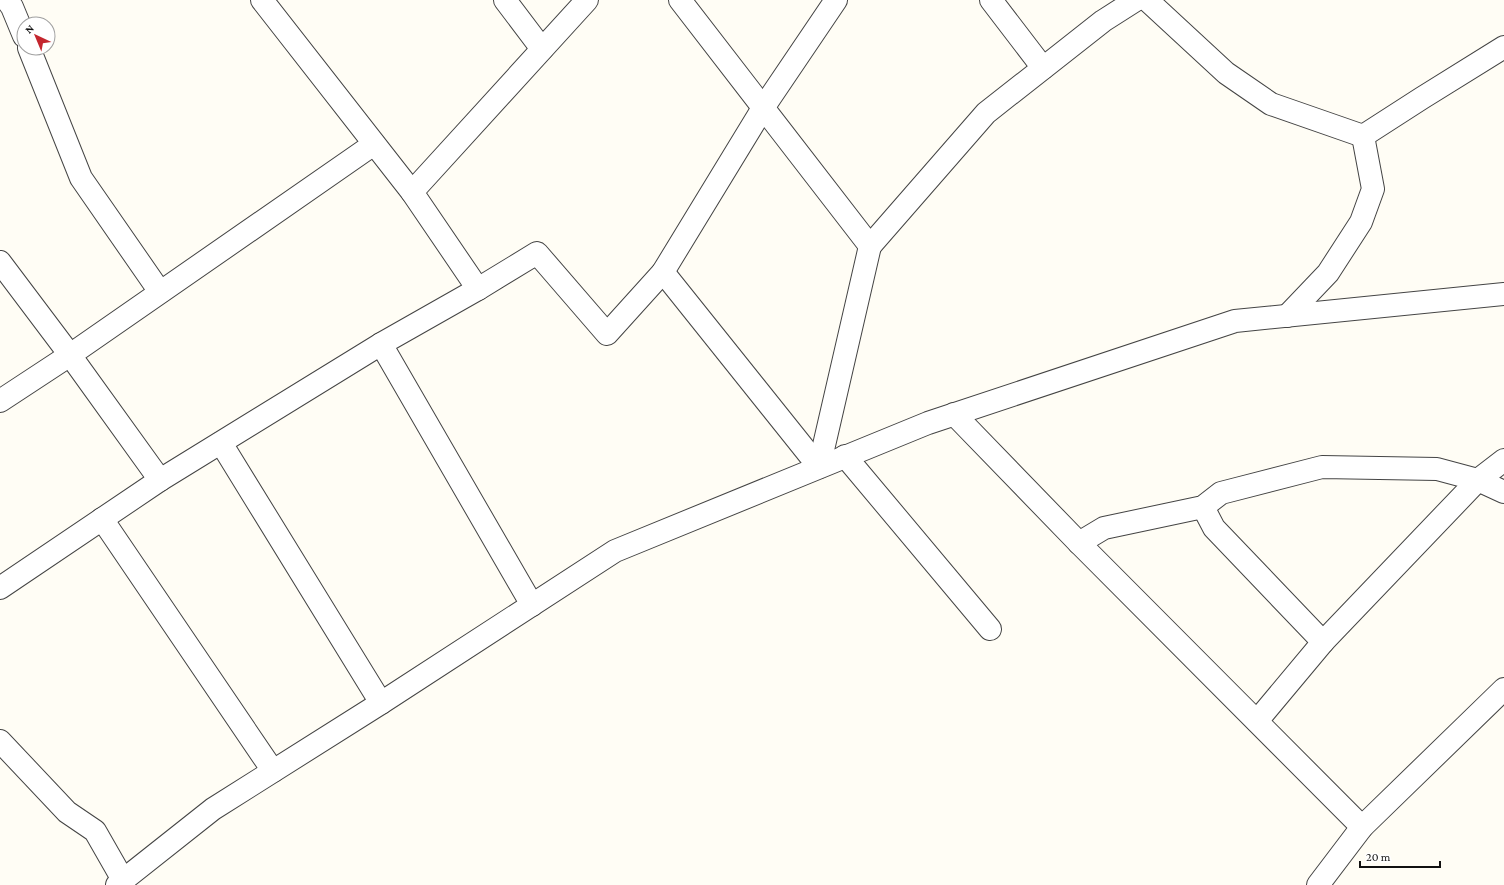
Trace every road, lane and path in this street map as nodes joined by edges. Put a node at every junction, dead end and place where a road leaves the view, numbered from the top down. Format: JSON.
{"nodes":[{"id":1,"x":7,"y":0,"type":"edge"},
{"id":2,"x":262,"y":0,"type":"edge"},
{"id":3,"x":505,"y":0,"type":"edge"},
{"id":4,"x":587,"y":0,"type":"edge"},
{"id":5,"x":680,"y":0,"type":"edge"},
{"id":6,"x":836,"y":0,"type":"edge"},
{"id":7,"x":991,"y":0,"type":"edge"},
{"id":8,"x":1136,"y":0,"type":"edge"},
{"id":9,"x":1147,"y":0,"type":"edge"},
{"id":10,"x":16,"y":17,"type":"edge"},
{"id":11,"x":1504,"y":47,"type":"edge"},
{"id":12,"x":542,"y":49,"type":"junction"},
{"id":13,"x":32,"y":56,"type":"edge"},
{"id":14,"x":1043,"y":68,"type":"junction"},
{"id":15,"x":763,"y":108,"type":"junction"},
{"id":16,"x":1363,"y":136,"type":"junction"},
{"id":17,"x":374,"y":144,"type":"junction"},
{"id":18,"x":412,"y":192,"type":"junction"},
{"id":19,"x":870,"y":246,"type":"junction"},
{"id":20,"x":0,"y":262,"type":"edge"},
{"id":21,"x":663,"y":272,"type":"junction"},
{"id":22,"x":478,"y":289,"type":"junction"},
{"id":23,"x":160,"y":292,"type":"junction"},
{"id":24,"x":1504,"y":294,"type":"edge"},
{"id":25,"x":1287,"y":316,"type":"junction"},
{"id":26,"x":381,"y":344,"type":"junction"},
{"id":27,"x":70,"y":355,"type":"junction"},
{"id":28,"x":0,"y":401,"type":"edge"},
{"id":29,"x":954,"y":414,"type":"junction"},
{"id":30,"x":221,"y":443,"type":"junction"},
{"id":31,"x":845,"y":456,"type":"junction"},
{"id":32,"x":1504,"y":460,"type":"edge"},
{"id":33,"x":819,"y":467,"type":"junction"},
{"id":34,"x":160,"y":480,"type":"junction"},
{"id":35,"x":1478,"y":480,"type":"junction"},
{"id":36,"x":1504,"y":492,"type":"edge"},
{"id":37,"x":1203,"y":507,"type":"junction"},
{"id":38,"x":102,"y":519,"type":"junction"},
{"id":39,"x":1079,"y":544,"type":"junction"},
{"id":40,"x":0,"y":588,"type":"edge"},
{"id":41,"x":532,"y":605,"type":"junction"},
{"id":42,"x":990,"y":629,"type":"dead end"},
{"id":43,"x":1323,"y":642,"type":"junction"},
{"id":44,"x":1504,"y":689,"type":"edge"},
{"id":45,"x":380,"y":703,"type":"junction"},
{"id":46,"x":1257,"y":721,"type":"junction"},
{"id":47,"x":0,"y":740,"type":"edge"},
{"id":48,"x":274,"y":771,"type":"junction"},
{"id":49,"x":1362,"y":827,"type":"junction"},
{"id":50,"x":120,"y":882,"type":"edge"},
{"id":51,"x":1318,"y":885,"type":"edge"}],
"edges":[{"from":1,"to":10,"type":"street"},
{"from":2,"to":17,"type":"street"},
{"from":3,"to":12,"type":"street"},
{"from":4,"to":12,"type":"street"},
{"from":5,"to":15,"type":"street"},
{"from":6,"to":15,"type":"street"},
{"from":7,"to":14,"type":"street"},
{"from":8,"to":14,"type":"street"},
{"from":9,"to":16,"type":"street"},
{"from":11,"to":16,"type":"street"},
{"from":12,"to":18,"type":"street"},
{"from":13,"to":23,"type":"street"},
{"from":14,"to":19,"type":"street"},
{"from":15,"to":19,"type":"street"},
{"from":15,"to":21,"type":"street"},
{"from":16,"to":25,"type":"street"},
{"from":17,"to":18,"type":"street"},
{"from":17,"to":23,"type":"street"},
{"from":18,"to":22,"type":"street"},
{"from":19,"to":33,"type":"street"},
{"from":20,"to":27,"type":"street"},
{"from":21,"to":22,"type":"street"},
{"from":21,"to":33,"type":"street"},
{"from":22,"to":26,"type":"street"},
{"from":23,"to":27,"type":"street"},
{"from":24,"to":25,"type":"street"},
{"from":25,"to":29,"type":"street"},
{"from":26,"to":30,"type":"street"},
{"from":26,"to":41,"type":"street"},
{"from":27,"to":28,"type":"street"},
{"from":27,"to":34,"type":"street"},
{"from":29,"to":31,"type":"street"},
{"from":29,"to":39,"type":"street"},
{"from":30,"to":34,"type":"street"},
{"from":30,"to":45,"type":"street"},
{"from":31,"to":33,"type":"street"},
{"from":31,"to":42,"type":"street"},
{"from":32,"to":35,"type":"street"},
{"from":33,"to":41,"type":"street"},
{"from":34,"to":38,"type":"street"},
{"from":35,"to":36,"type":"street"},
{"from":35,"to":37,"type":"street"},
{"from":35,"to":43,"type":"street"},
{"from":37,"to":39,"type":"street"},
{"from":37,"to":43,"type":"street"},
{"from":38,"to":40,"type":"street"},
{"from":38,"to":48,"type":"street"},
{"from":39,"to":46,"type":"street"},
{"from":41,"to":45,"type":"street"},
{"from":43,"to":46,"type":"street"},
{"from":44,"to":49,"type":"street"},
{"from":45,"to":48,"type":"street"},
{"from":46,"to":49,"type":"street"},
{"from":47,"to":50,"type":"street"},
{"from":48,"to":50,"type":"street"},
{"from":49,"to":51,"type":"street"}]}
